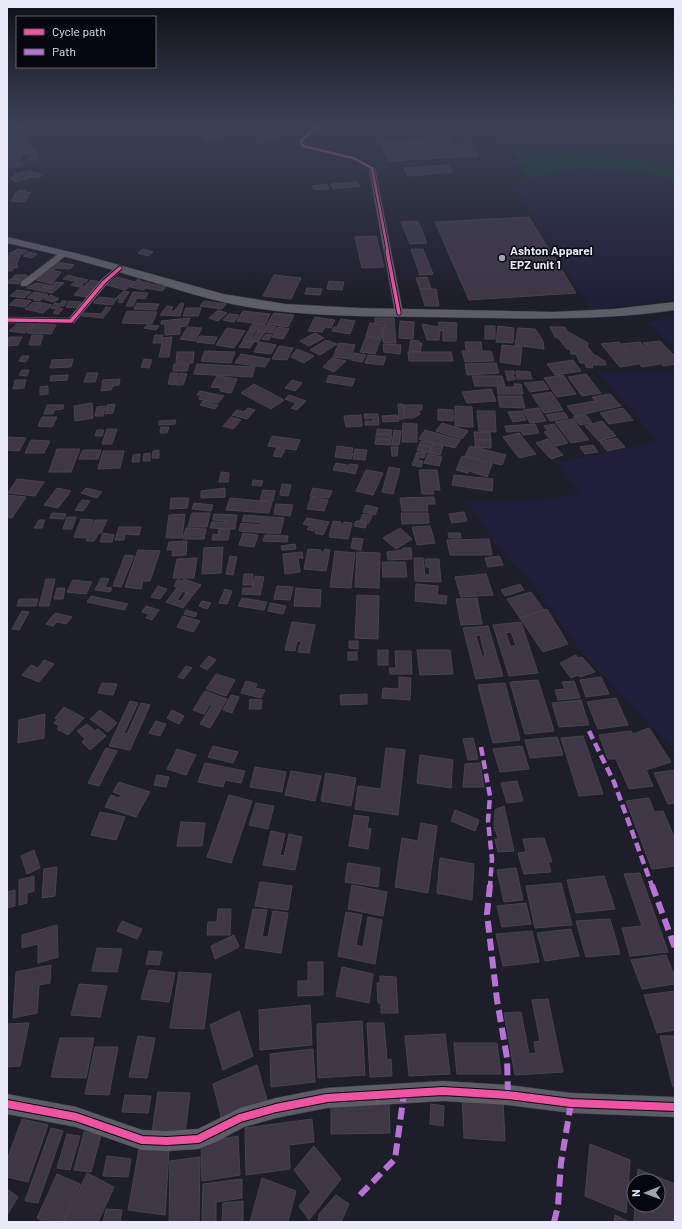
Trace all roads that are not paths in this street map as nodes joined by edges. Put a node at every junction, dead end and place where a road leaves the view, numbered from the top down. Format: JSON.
{"nodes":[{"id":1,"x":375,"y":184,"type":"edge"},
{"id":2,"x":7,"y":240,"type":"edge"},
{"id":3,"x":64,"y":254,"type":"junction"},
{"id":4,"x":120,"y":268,"type":"junction"},
{"id":5,"x":24,"y":284,"type":"dead end"},
{"id":6,"x":675,"y":306,"type":"edge"},
{"id":7,"x":399,"y":313,"type":"junction"},
{"id":8,"x":7,"y":320,"type":"edge"},
{"id":9,"x":7,"y":1104,"type":"edge"},
{"id":10,"x":675,"y":1107,"type":"edge"}],
"edges":[{"from":1,"to":7,"type":"street"},
{"from":2,"to":3,"type":"main road"},
{"from":3,"to":4,"type":"main road"},
{"from":3,"to":5,"type":"street"},
{"from":4,"to":7,"type":"main road"},
{"from":4,"to":8,"type":"street"},
{"from":6,"to":7,"type":"main road"},
{"from":9,"to":10,"type":"street"}]}
